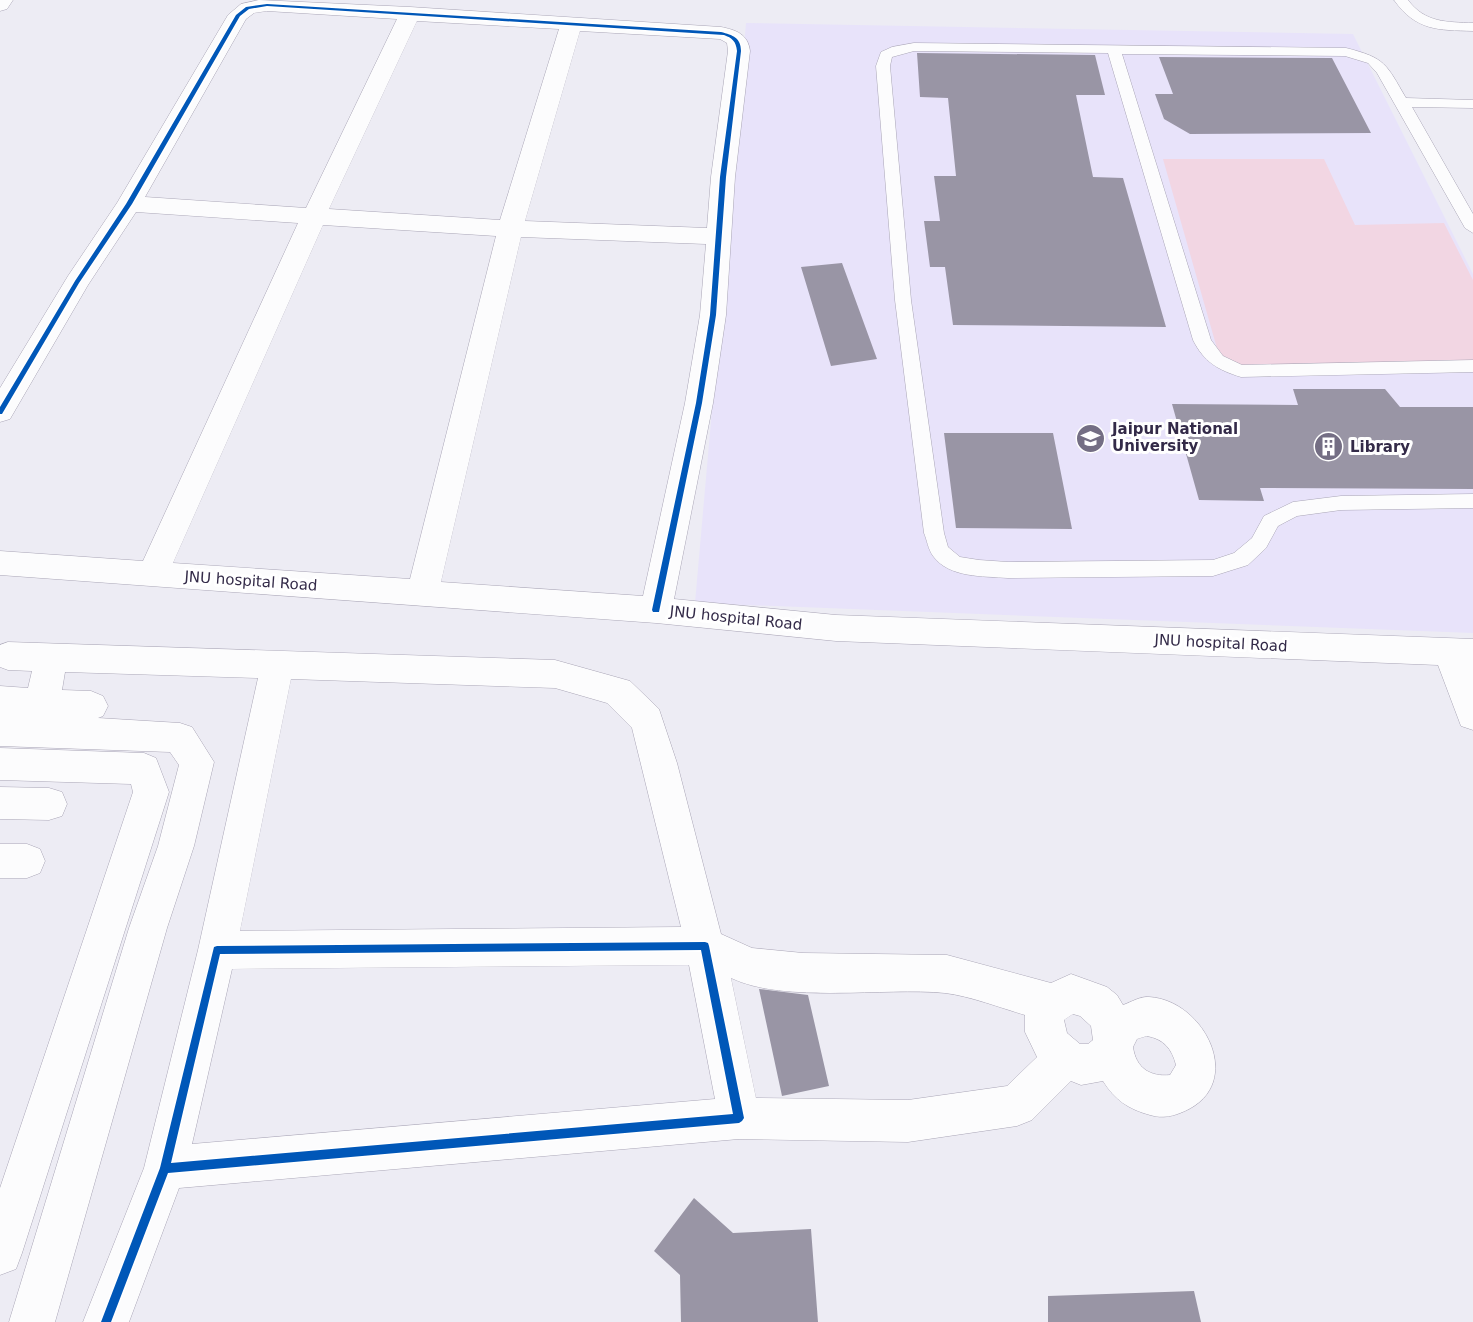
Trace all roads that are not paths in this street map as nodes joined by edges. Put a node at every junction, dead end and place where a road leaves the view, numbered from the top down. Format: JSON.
{"nodes":[{"id":1,"x":3,"y":0,"type":"edge"},
{"id":2,"x":1401,"y":0,"type":"edge"},
{"id":3,"x":0,"y":5,"type":"edge"},
{"id":4,"x":410,"y":14,"type":"junction"},
{"id":5,"x":571,"y":25,"type":"junction"},
{"id":6,"x":1473,"y":27,"type":"edge"},
{"id":7,"x":1114,"y":50,"type":"junction"},
{"id":8,"x":1402,"y":102,"type":"junction"},
{"id":9,"x":1473,"y":104,"type":"edge"},
{"id":10,"x":129,"y":204,"type":"junction"},
{"id":11,"x":314,"y":216,"type":"junction"},
{"id":12,"x":1473,"y":228,"type":"edge"},
{"id":13,"x":510,"y":229,"type":"junction"},
{"id":14,"x":719,"y":236,"type":"junction"},
{"id":15,"x":1473,"y":366,"type":"edge"},
{"id":16,"x":0,"y":412,"type":"edge"},
{"id":17,"x":1473,"y":501,"type":"edge"},
{"id":18,"x":0,"y":563,"type":"edge"},
{"id":19,"x":152,"y":574,"type":"junction"},
{"id":20,"x":422,"y":592,"type":"junction"},
{"id":21,"x":656,"y":610,"type":"junction"},
{"id":22,"x":1461,"y":653,"type":"edge"},
{"id":23,"x":8,"y":656,"type":"dead end"},
{"id":24,"x":52,"y":657,"type":"junction"},
{"id":25,"x":278,"y":664,"type":"junction"},
{"id":26,"x":0,"y":701,"type":"edge"},
{"id":27,"x":91,"y":705,"type":"dead end"},
{"id":28,"x":1473,"y":715,"type":"edge"},
{"id":29,"x":14,"y":748,"type":"edge"},
{"id":30,"x":0,"y":803,"type":"edge"},
{"id":31,"x":49,"y":804,"type":"dead end"},
{"id":32,"x":705,"y":946,"type":"junction"},
{"id":33,"x":218,"y":950,"type":"junction"},
{"id":34,"x":1051,"y":1003,"type":"junction"},
{"id":35,"x":1064,"y":1059,"type":"junction"},
{"id":36,"x":739,"y":1118,"type":"junction"},
{"id":37,"x":165,"y":1168,"type":"junction"},
{"id":38,"x":0,"y":1253,"type":"edge"},
{"id":39,"x":32,"y":1322,"type":"edge"},
{"id":40,"x":106,"y":1322,"type":"edge"}],
"edges":[{"from":1,"to":3,"type":"street"},
{"from":2,"to":6,"type":"lane"},
{"from":4,"to":5,"type":"street"},
{"from":4,"to":10,"type":"street"},
{"from":4,"to":11,"type":"street"},
{"from":5,"to":13,"type":"street"},
{"from":5,"to":14,"type":"street"},
{"from":7,"to":8,"type":"lane"},
{"from":7,"to":15,"type":"lane"},
{"from":7,"to":17,"type":"lane"},
{"from":8,"to":9,"type":"lane"},
{"from":8,"to":12,"type":"lane"},
{"from":10,"to":11,"type":"street"},
{"from":10,"to":16,"type":"street"},
{"from":11,"to":13,"type":"street"},
{"from":11,"to":19,"type":"street"},
{"from":13,"to":14,"type":"street"},
{"from":13,"to":20,"type":"street"},
{"from":14,"to":21,"type":"street"},
{"from":18,"to":19,"type":"street","name":"JNU hospital Road"},
{"from":19,"to":20,"type":"street","name":"JNU hospital Road"},
{"from":20,"to":21,"type":"street","name":"JNU hospital Road"},
{"from":21,"to":22,"type":"street","name":"JNU hospital Road"},
{"from":22,"to":28,"type":"street"},
{"from":23,"to":24,"type":"street"},
{"from":24,"to":25,"type":"street"},
{"from":24,"to":29,"type":"street"},
{"from":25,"to":32,"type":"street"},
{"from":25,"to":33,"type":"street"},
{"from":26,"to":29,"type":"street"},
{"from":27,"to":29,"type":"street"},
{"from":29,"to":38,"type":"street"},
{"from":29,"to":39,"type":"street"},
{"from":30,"to":31,"type":"street"},
{"from":32,"to":33,"type":"street"},
{"from":32,"to":34,"type":"street"},
{"from":32,"to":36,"type":"street"},
{"from":33,"to":37,"type":"street"},
{"from":34,"to":35,"type":"street"},
{"from":34,"to":35,"type":"street"},
{"from":35,"to":36,"type":"street"},
{"from":36,"to":37,"type":"street"},
{"from":37,"to":40,"type":"street"}]}
